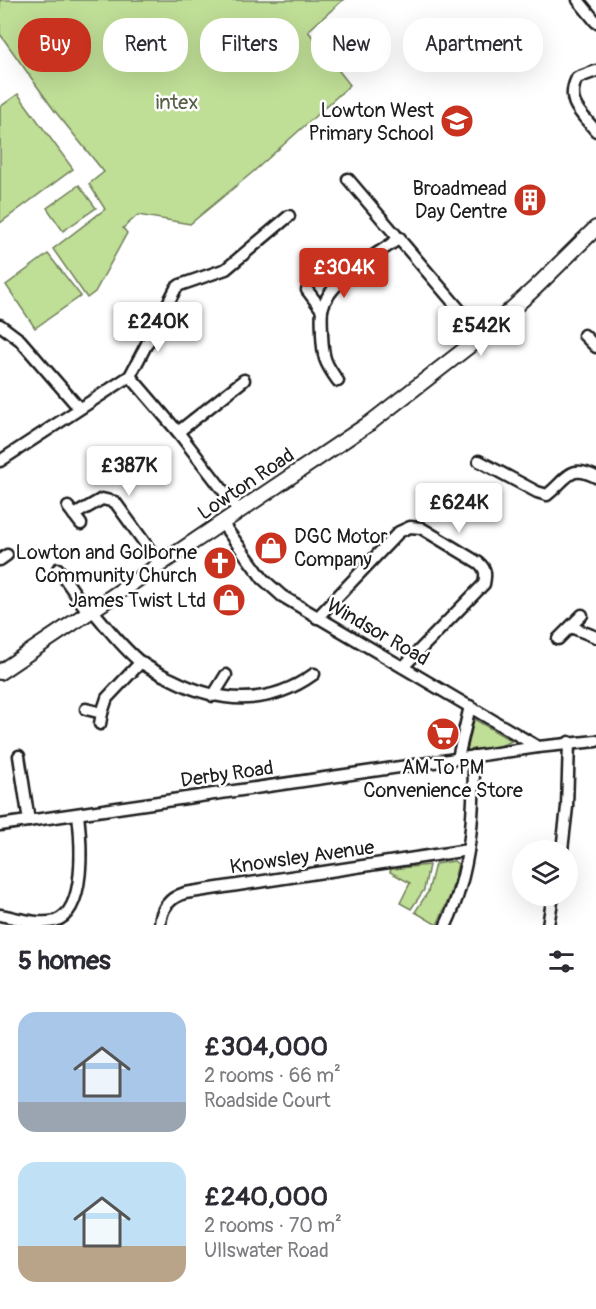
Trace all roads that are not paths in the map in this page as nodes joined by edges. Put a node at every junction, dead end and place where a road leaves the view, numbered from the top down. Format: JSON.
{"nodes":[{"id":1,"x":578,"y":0,"type":"edge"},
{"id":2,"x":596,"y":22,"type":"edge"},
{"id":3,"x":596,"y":71,"type":"edge"},
{"id":4,"x":596,"y":130,"type":"edge"},
{"id":5,"x":348,"y":179,"type":"dead end"},
{"id":6,"x":289,"y":216,"type":"dead end"},
{"id":7,"x":596,"y":228,"type":"edge"},
{"id":8,"x":400,"y":238,"type":"junction"},
{"id":9,"x":307,"y":290,"type":"dead end"},
{"id":10,"x":322,"y":310,"type":"junction"},
{"id":11,"x":0,"y":324,"type":"edge"},
{"id":12,"x":584,"y":335,"type":"dead end"},
{"id":13,"x":482,"y":336,"type":"junction"},
{"id":14,"x":596,"y":347,"type":"edge"},
{"id":15,"x":130,"y":376,"type":"junction"},
{"id":16,"x":243,"y":380,"type":"dead end"},
{"id":17,"x":338,"y":381,"type":"dead end"},
{"id":18,"x":79,"y":408,"type":"junction"},
{"id":19,"x":178,"y":432,"type":"junction"},
{"id":20,"x":0,"y":461,"type":"edge"},
{"id":21,"x":479,"y":461,"type":"dead end"},
{"id":22,"x":596,"y":477,"type":"edge"},
{"id":23,"x":239,"y":512,"type":"junction"},
{"id":24,"x":74,"y":515,"type":"dead end"},
{"id":25,"x":222,"y":523,"type":"junction"},
{"id":26,"x":160,"y":564,"type":"junction"},
{"id":27,"x":58,"y":569,"type":"dead end"},
{"id":28,"x":90,"y":611,"type":"junction"},
{"id":29,"x":582,"y":615,"type":"dead end"},
{"id":30,"x":317,"y":618,"type":"junction"},
{"id":31,"x":571,"y":627,"type":"junction"},
{"id":32,"x":596,"y":637,"type":"edge"},
{"id":33,"x":558,"y":639,"type":"dead end"},
{"id":34,"x":141,"y":662,"type":"junction"},
{"id":35,"x":403,"y":667,"type":"junction"},
{"id":36,"x":0,"y":672,"type":"edge"},
{"id":37,"x":314,"y":674,"type":"dead end"},
{"id":38,"x":226,"y":675,"type":"dead end"},
{"id":39,"x":213,"y":696,"type":"junction"},
{"id":40,"x":470,"y":706,"type":"junction"},
{"id":41,"x":86,"y":709,"type":"dead end"},
{"id":42,"x":596,"y":741,"type":"edge"},
{"id":43,"x":569,"y":742,"type":"junction"},
{"id":44,"x":538,"y":747,"type":"junction"},
{"id":45,"x":19,"y":756,"type":"dead end"},
{"id":46,"x":474,"y":756,"type":"junction"},
{"id":47,"x":458,"y":758,"type":"junction"},
{"id":48,"x":78,"y":814,"type":"junction"},
{"id":49,"x":29,"y":821,"type":"junction"},
{"id":50,"x":0,"y":825,"type":"edge"},
{"id":51,"x":563,"y":840,"type":"edge"},
{"id":52,"x":468,"y":850,"type":"junction"},
{"id":53,"x":551,"y":906,"type":"edge"},
{"id":54,"x":0,"y":915,"type":"edge"},
{"id":55,"x":160,"y":925,"type":"edge"},
{"id":56,"x":447,"y":925,"type":"edge"},
{"id":57,"x":548,"y":925,"type":"edge"}],
"edges":[{"from":1,"to":2,"type":"street"},
{"from":3,"to":4,"type":"street"},
{"from":5,"to":8,"type":"street"},
{"from":6,"to":15,"type":"street"},
{"from":7,"to":13,"type":"main road","name":"Lowton Road"},
{"from":8,"to":10,"type":"street"},
{"from":8,"to":13,"type":"street"},
{"from":9,"to":10,"type":"street"},
{"from":10,"to":17,"type":"street"},
{"from":11,"to":18,"type":"street"},
{"from":12,"to":14,"type":"street"},
{"from":13,"to":23,"type":"main road","name":"Lowton Road"},
{"from":15,"to":18,"type":"street"},
{"from":15,"to":19,"type":"street"},
{"from":16,"to":19,"type":"street"},
{"from":18,"to":20,"type":"street"},
{"from":19,"to":23,"type":"street"},
{"from":21,"to":22,"type":"street"},
{"from":23,"to":25,"type":"main road","name":"Lowton Road"},
{"from":24,"to":26,"type":"street"},
{"from":25,"to":26,"type":"main road","name":"Lowton Road"},
{"from":25,"to":30,"type":"street","name":"Windsor Road"},
{"from":26,"to":28,"type":"main road","name":"Lowton Road"},
{"from":27,"to":28,"type":"street"},
{"from":28,"to":34,"type":"street"},
{"from":28,"to":36,"type":"main road","name":"Lowton Road"},
{"from":29,"to":31,"type":"street"},
{"from":30,"to":35,"type":"street","name":"Windsor Road"},
{"from":30,"to":35,"type":"street"},
{"from":31,"to":32,"type":"street"},
{"from":31,"to":33,"type":"street"},
{"from":34,"to":39,"type":"street"},
{"from":34,"to":41,"type":"street"},
{"from":35,"to":40,"type":"street","name":"Windsor Road"},
{"from":37,"to":39,"type":"street"},
{"from":38,"to":39,"type":"street"},
{"from":40,"to":44,"type":"street","name":"Windsor Road"},
{"from":40,"to":47,"type":"street"},
{"from":42,"to":43,"type":"street","name":"Derby Road"},
{"from":43,"to":44,"type":"street","name":"Derby Road"},
{"from":43,"to":51,"type":"street"},
{"from":44,"to":46,"type":"street","name":"Derby Road"},
{"from":45,"to":49,"type":"street"},
{"from":46,"to":47,"type":"street","name":"Derby Road"},
{"from":46,"to":52,"type":"street"},
{"from":47,"to":48,"type":"street","name":"Derby Road"},
{"from":48,"to":49,"type":"street","name":"Derby Road"},
{"from":48,"to":54,"type":"street"},
{"from":49,"to":50,"type":"street","name":"Derby Road"},
{"from":52,"to":55,"type":"street","name":"Knowsley Avenue"},
{"from":52,"to":56,"type":"street"},
{"from":53,"to":57,"type":"street"}]}
